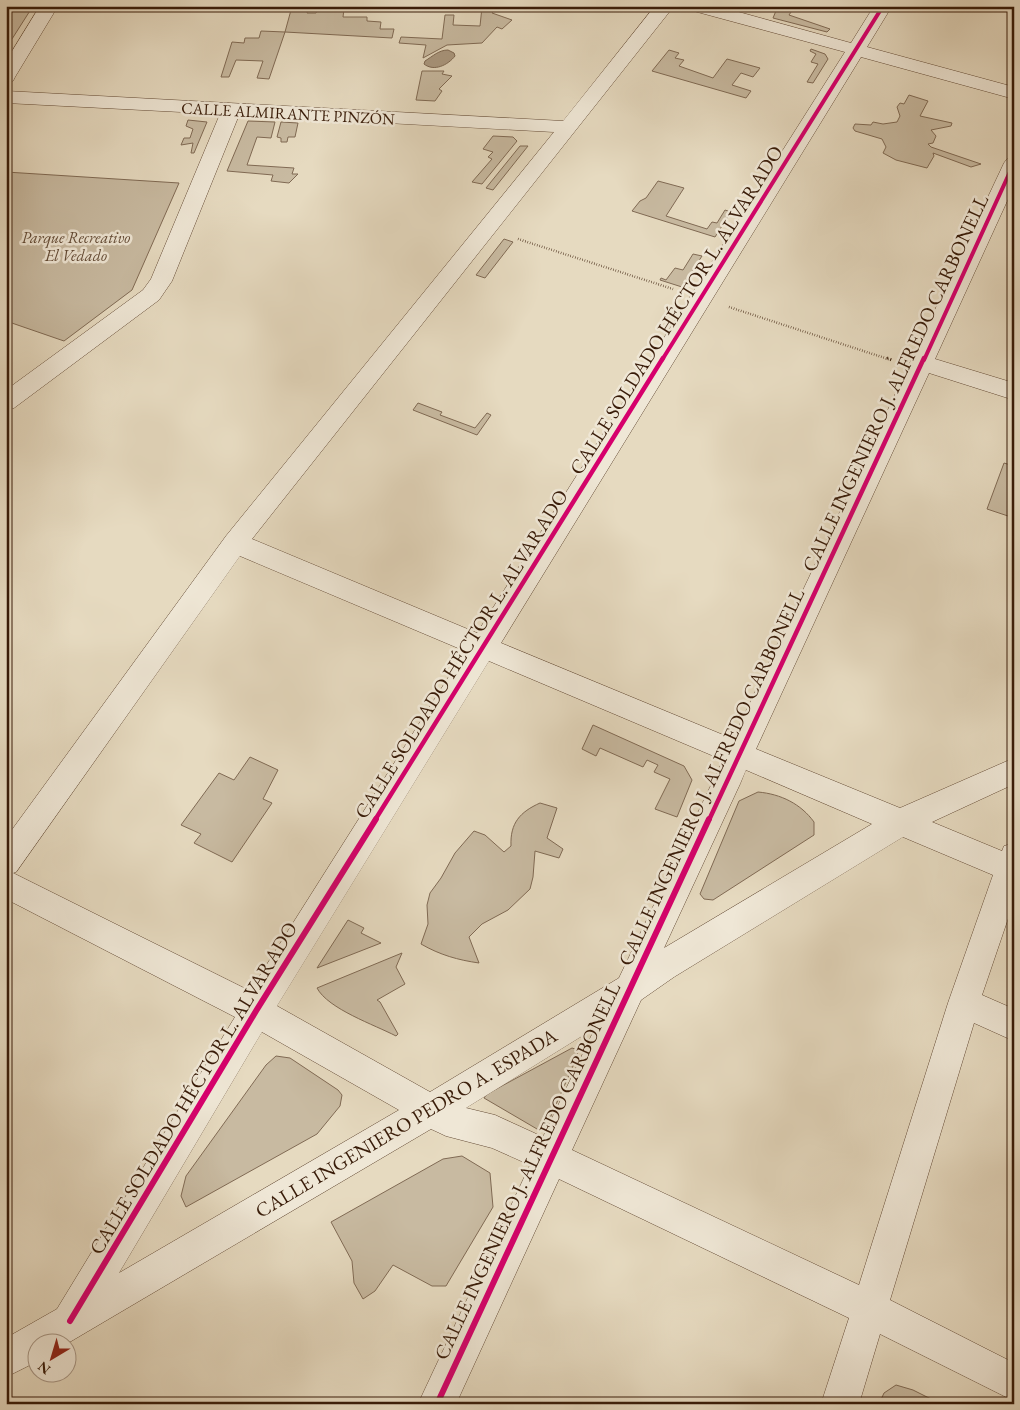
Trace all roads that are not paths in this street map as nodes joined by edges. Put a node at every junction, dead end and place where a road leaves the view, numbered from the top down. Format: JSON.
{"nodes":[{"id":1,"x":49,"y":6,"type":"edge"},
{"id":2,"x":665,"y":6,"type":"edge"},
{"id":3,"x":696,"y":6,"type":"edge"},
{"id":4,"x":883,"y":6,"type":"edge"},
{"id":5,"x":855,"y":51,"type":"junction"},
{"id":6,"x":6,"y":77,"type":"edge"},
{"id":7,"x":1014,"y":93,"type":"edge"},
{"id":8,"x":6,"y":97,"type":"edge"},
{"id":9,"x":231,"y":110,"type":"junction"},
{"id":10,"x":569,"y":127,"type":"junction"},
{"id":11,"x":1014,"y":163,"type":"edge"},
{"id":12,"x":923,"y":363,"type":"junction"},
{"id":13,"x":1014,"y":392,"type":"edge"},
{"id":14,"x":6,"y":402,"type":"edge"},
{"id":15,"x":235,"y":543,"type":"junction"},
{"id":16,"x":482,"y":647,"type":"junction"},
{"id":17,"x":738,"y":755,"type":"junction"},
{"id":18,"x":1014,"y":770,"type":"edge"},
{"id":19,"x":901,"y":822,"type":"junction"},
{"id":20,"x":6,"y":862,"type":"edge"},
{"id":21,"x":1012,"y":862,"type":"edge"},
{"id":22,"x":6,"y":884,"type":"edge"},
{"id":23,"x":628,"y":990,"type":"junction"},
{"id":24,"x":964,"y":1003,"type":"junction"},
{"id":25,"x":256,"y":1012,"type":"junction"},
{"id":26,"x":1014,"y":1025,"type":"edge"},
{"id":27,"x":431,"y":1110,"type":"junction"},
{"id":28,"x":550,"y":1157,"type":"junction"},
{"id":29,"x":869,"y":1309,"type":"junction"},
{"id":30,"x":70,"y":1321,"type":"junction"},
{"id":31,"x":6,"y":1358,"type":"edge"},
{"id":32,"x":1014,"y":1384,"type":"edge"},
{"id":33,"x":437,"y":1404,"type":"edge"},
{"id":34,"x":840,"y":1404,"type":"edge"}],
"edges":[{"from":1,"to":6,"type":"street"},
{"from":2,"to":10,"type":"street"},
{"from":3,"to":5,"type":"street"},
{"from":4,"to":5,"type":"street","name":"CALLE SOLDADO HÉCTOR L. ALVARADO"},
{"from":5,"to":7,"type":"street"},
{"from":5,"to":16,"type":"street","name":"CALLE SOLDADO HÉCTOR L. ALVARADO"},
{"from":8,"to":9,"type":"street","name":"CALLE ALMIRANTE PINZÓN"},
{"from":9,"to":10,"type":"street","name":"CALLE ALMIRANTE PINZÓN"},
{"from":9,"to":14,"type":"street"},
{"from":10,"to":15,"type":"street"},
{"from":11,"to":12,"type":"street","name":"CALLE INGENIERO J. ALFREDO CARBONELL"},
{"from":12,"to":13,"type":"street"},
{"from":12,"to":17,"type":"street","name":"CALLE INGENIERO J. ALFREDO CARBONELL"},
{"from":15,"to":16,"type":"street"},
{"from":15,"to":20,"type":"street"},
{"from":16,"to":17,"type":"street"},
{"from":16,"to":25,"type":"street","name":"CALLE SOLDADO HÉCTOR L. ALVARADO"},
{"from":17,"to":19,"type":"street"},
{"from":17,"to":23,"type":"street","name":"CALLE INGENIERO J. ALFREDO CARBONELL"},
{"from":18,"to":19,"type":"street","name":"CALLE INGENIERO PEDRO A. ESPADA"},
{"from":19,"to":21,"type":"street"},
{"from":19,"to":23,"type":"street","name":"CALLE INGENIERO PEDRO A. ESPADA"},
{"from":21,"to":24,"type":"street"},
{"from":22,"to":25,"type":"street"},
{"from":23,"to":27,"type":"street","name":"CALLE INGENIERO PEDRO A. ESPADA"},
{"from":23,"to":28,"type":"street","name":"CALLE INGENIERO J. ALFREDO CARBONELL"},
{"from":24,"to":26,"type":"street"},
{"from":24,"to":29,"type":"street"},
{"from":25,"to":27,"type":"street"},
{"from":25,"to":30,"type":"street","name":"CALLE SOLDADO HÉCTOR L. ALVARADO"},
{"from":27,"to":28,"type":"street"},
{"from":27,"to":30,"type":"street","name":"CALLE INGENIERO PEDRO A. ESPADA"},
{"from":28,"to":29,"type":"street"},
{"from":28,"to":33,"type":"street","name":"CALLE INGENIERO J. ALFREDO CARBONELL"},
{"from":29,"to":32,"type":"street"},
{"from":29,"to":34,"type":"street"},
{"from":30,"to":31,"type":"street","name":"CALLE INGENIERO PEDRO A. ESPADA"}]}
